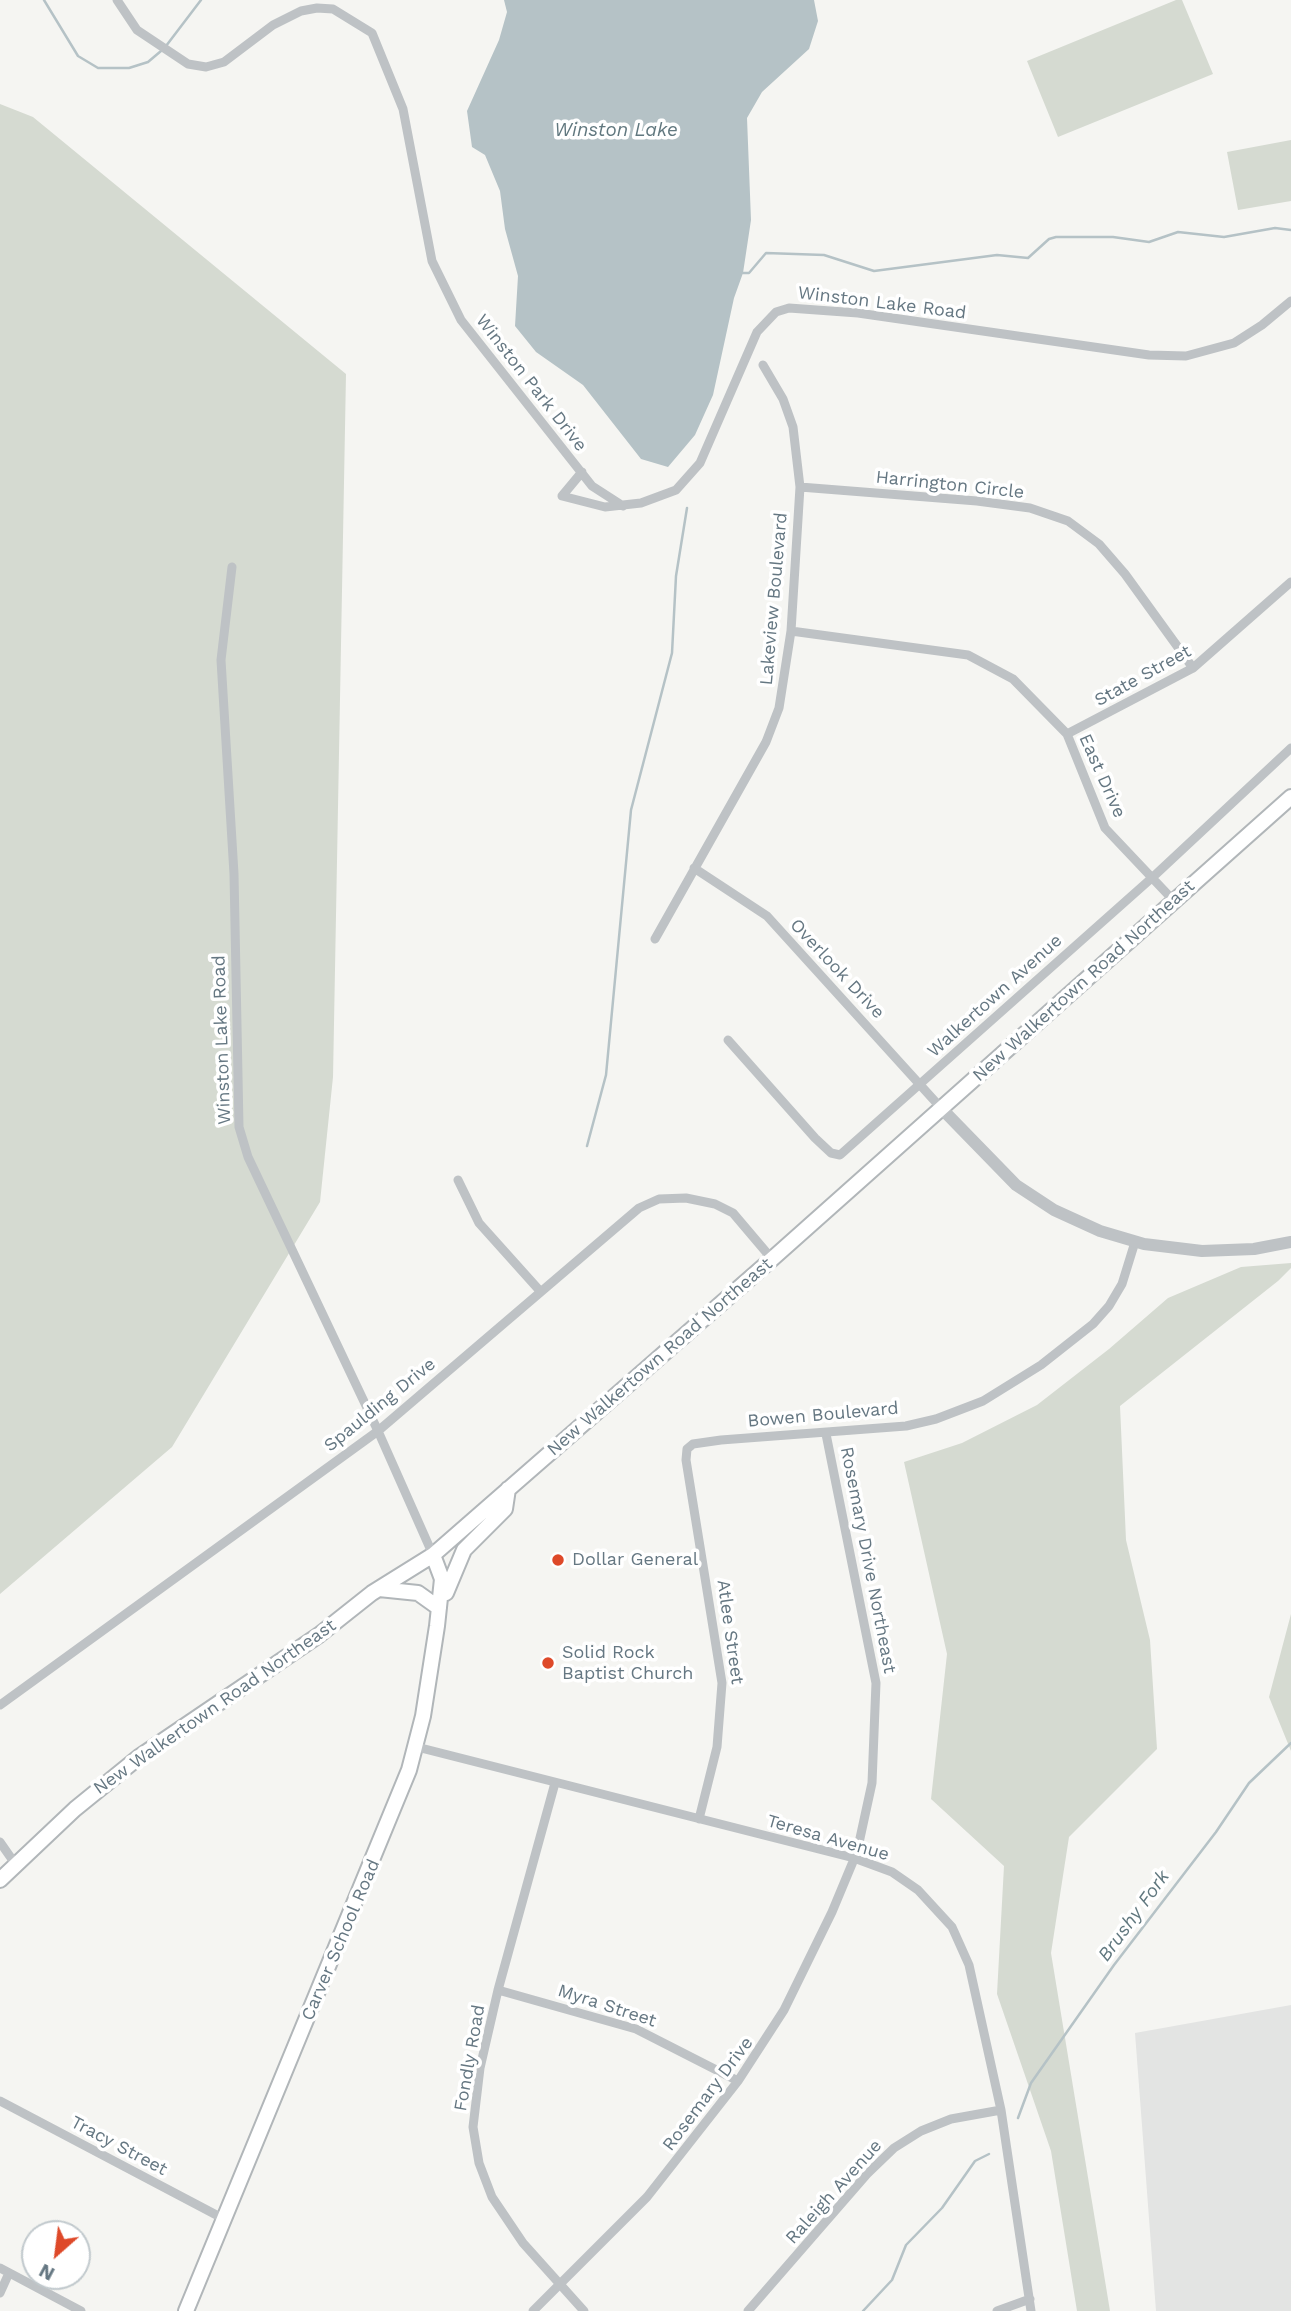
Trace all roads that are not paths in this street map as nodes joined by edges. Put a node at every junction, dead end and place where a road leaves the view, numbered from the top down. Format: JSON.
{"nodes":[{"id":1,"x":117,"y":0,"type":"edge"},
{"id":2,"x":1291,"y":301,"type":"edge"},
{"id":3,"x":763,"y":365,"type":"dead end"},
{"id":4,"x":582,"y":472,"type":"junction"},
{"id":5,"x":800,"y":487,"type":"junction"},
{"id":6,"x":623,"y":506,"type":"junction"},
{"id":7,"x":232,"y":567,"type":"dead end"},
{"id":8,"x":1291,"y":582,"type":"edge"},
{"id":9,"x":791,"y":631,"type":"junction"},
{"id":10,"x":1193,"y":668,"type":"junction"},
{"id":11,"x":1067,"y":734,"type":"junction"},
{"id":12,"x":1291,"y":748,"type":"edge"},
{"id":13,"x":1291,"y":797,"type":"edge"},
{"id":14,"x":694,"y":868,"type":"junction"},
{"id":15,"x":1154,"y":876,"type":"junction"},
{"id":16,"x":1174,"y":901,"type":"junction"},
{"id":17,"x":655,"y":939,"type":"dead end"},
{"id":18,"x":728,"y":1040,"type":"dead end"},
{"id":19,"x":919,"y":1084,"type":"junction"},
{"id":20,"x":942,"y":1109,"type":"junction"},
{"id":21,"x":458,"y":1180,"type":"dead end"},
{"id":22,"x":1291,"y":1241,"type":"edge"},
{"id":23,"x":1135,"y":1242,"type":"junction"},
{"id":24,"x":772,"y":1259,"type":"junction"},
{"id":25,"x":540,"y":1291,"type":"junction"},
{"id":26,"x":378,"y":1431,"type":"junction"},
{"id":27,"x":827,"y":1434,"type":"junction"},
{"id":28,"x":687,"y":1449,"type":"joint"},
{"id":29,"x":508,"y":1489,"type":"junction"},
{"id":30,"x":433,"y":1555,"type":"junction"},
{"id":31,"x":379,"y":1588,"type":"junction"},
{"id":32,"x":439,"y":1608,"type":"junction"},
{"id":33,"x":0,"y":1705,"type":"edge"},
{"id":34,"x":417,"y":1746,"type":"junction"},
{"id":35,"x":555,"y":1783,"type":"junction"},
{"id":36,"x":699,"y":1819,"type":"junction"},
{"id":37,"x":0,"y":1842,"type":"edge"},
{"id":38,"x":854,"y":1858,"type":"junction"},
{"id":39,"x":16,"y":1865,"type":"junction"},
{"id":40,"x":0,"y":1880,"type":"edge"},
{"id":41,"x":498,"y":1990,"type":"junction"},
{"id":42,"x":738,"y":2081,"type":"junction"},
{"id":43,"x":0,"y":2101,"type":"edge"},
{"id":44,"x":1001,"y":2110,"type":"junction"},
{"id":45,"x":224,"y":2219,"type":"junction"},
{"id":46,"x":4,"y":2270,"type":"edge"},
{"id":47,"x":559,"y":2285,"type":"junction"},
{"id":48,"x":0,"y":2293,"type":"edge"},
{"id":49,"x":1030,"y":2299,"type":"junction"},
{"id":50,"x":80,"y":2311,"type":"edge"},
{"id":51,"x":186,"y":2311,"type":"edge"},
{"id":52,"x":533,"y":2311,"type":"edge"},
{"id":53,"x":584,"y":2311,"type":"edge"},
{"id":54,"x":748,"y":2311,"type":"edge"},
{"id":55,"x":997,"y":2311,"type":"edge"},
{"id":56,"x":1031,"y":2311,"type":"edge"}],
"edges":[{"from":1,"to":4,"type":"street","name":"Winston Park Drive"},
{"from":2,"to":6,"type":"street","name":"Winston Lake Road"},
{"from":3,"to":5,"type":"street","name":"Lakeview Boulevard"},
{"from":4,"to":6,"type":"street","name":"Winston Park Drive"},
{"from":4,"to":6,"type":"street","name":"Winston Lake Road"},
{"from":5,"to":9,"type":"street","name":"Lakeview Boulevard"},
{"from":5,"to":10,"type":"street","name":"Harrington Circle"},
{"from":7,"to":26,"type":"street","name":"Winston Lake Road"},
{"from":8,"to":10,"type":"street","name":"State Street"},
{"from":9,"to":11,"type":"street","name":"East Drive"},
{"from":9,"to":14,"type":"street","name":"Lakeview Boulevard"},
{"from":10,"to":11,"type":"street","name":"State Street"},
{"from":11,"to":15,"type":"street","name":"East Drive"},
{"from":12,"to":15,"type":"street","name":"Walkertown Avenue"},
{"from":13,"to":16,"type":"main road","name":"New Walkertown Road Northeast"},
{"from":14,"to":17,"type":"street","name":"Lakeview Boulevard"},
{"from":14,"to":19,"type":"street","name":"Overlook Drive"},
{"from":15,"to":16,"type":"street","name":"East Drive"},
{"from":15,"to":19,"type":"street","name":"Walkertown Avenue"},
{"from":16,"to":20,"type":"main road","name":"New Walkertown Road Northeast"},
{"from":18,"to":19,"type":"street","name":"Walkertown Avenue"},
{"from":19,"to":20,"type":"street","name":"Overlook Drive"},
{"from":20,"to":23,"type":"street"},
{"from":20,"to":24,"type":"main road","name":"New Walkertown Road Northeast"},
{"from":21,"to":25,"type":"street"},
{"from":22,"to":23,"type":"street"},
{"from":23,"to":27,"type":"street","name":"Bowen Boulevard"},
{"from":24,"to":25,"type":"street","name":"Spaulding Drive"},
{"from":24,"to":29,"type":"main road","name":"New Walkertown Road Northeast"},
{"from":25,"to":26,"type":"street","name":"Spaulding Drive"},
{"from":26,"to":30,"type":"street","name":"Winston Lake Road"},
{"from":26,"to":33,"type":"street","name":"Spaulding Drive"},
{"from":27,"to":28,"type":"street","name":"Bowen Boulevard"},
{"from":27,"to":38,"type":"street","name":"Rosemary Drive Northeast"},
{"from":28,"to":36,"type":"street","name":"Atlee Street"},
{"from":29,"to":30,"type":"main road","name":"New Walkertown Road Northeast"},
{"from":29,"to":32,"type":"main road"},
{"from":30,"to":31,"type":"main road","name":"New Walkertown Road Northeast"},
{"from":30,"to":32,"type":"main road","name":"Carver School Road"},
{"from":31,"to":32,"type":"main road"},
{"from":31,"to":39,"type":"main road","name":"New Walkertown Road Northeast"},
{"from":32,"to":34,"type":"main road","name":"Carver School Road"},
{"from":34,"to":35,"type":"street","name":"Teresa Avenue"},
{"from":34,"to":45,"type":"main road","name":"Carver School Road"},
{"from":35,"to":36,"type":"street","name":"Teresa Avenue"},
{"from":35,"to":41,"type":"street","name":"Fondly Road"},
{"from":36,"to":38,"type":"street","name":"Teresa Avenue"},
{"from":37,"to":39,"type":"street"},
{"from":38,"to":42,"type":"street","name":"Rosemary Drive"},
{"from":38,"to":44,"type":"street","name":"Teresa Avenue"},
{"from":39,"to":40,"type":"main road","name":"New Walkertown Road Northeast"},
{"from":41,"to":42,"type":"street","name":"Myra Street"},
{"from":41,"to":47,"type":"street","name":"Fondly Road"},
{"from":42,"to":47,"type":"street","name":"Rosemary Drive"},
{"from":43,"to":45,"type":"street","name":"Tracy Street"},
{"from":44,"to":49,"type":"street","name":"Teresa Avenue"},
{"from":44,"to":54,"type":"street","name":"Raleigh Avenue"},
{"from":45,"to":51,"type":"main road","name":"Carver School Road"},
{"from":46,"to":48,"type":"street"},
{"from":46,"to":50,"type":"street"},
{"from":47,"to":52,"type":"street","name":"Rosemary Drive"},
{"from":47,"to":53,"type":"street","name":"Fondly Road"},
{"from":49,"to":55,"type":"street"},
{"from":49,"to":56,"type":"street","name":"Teresa Avenue"}]}
